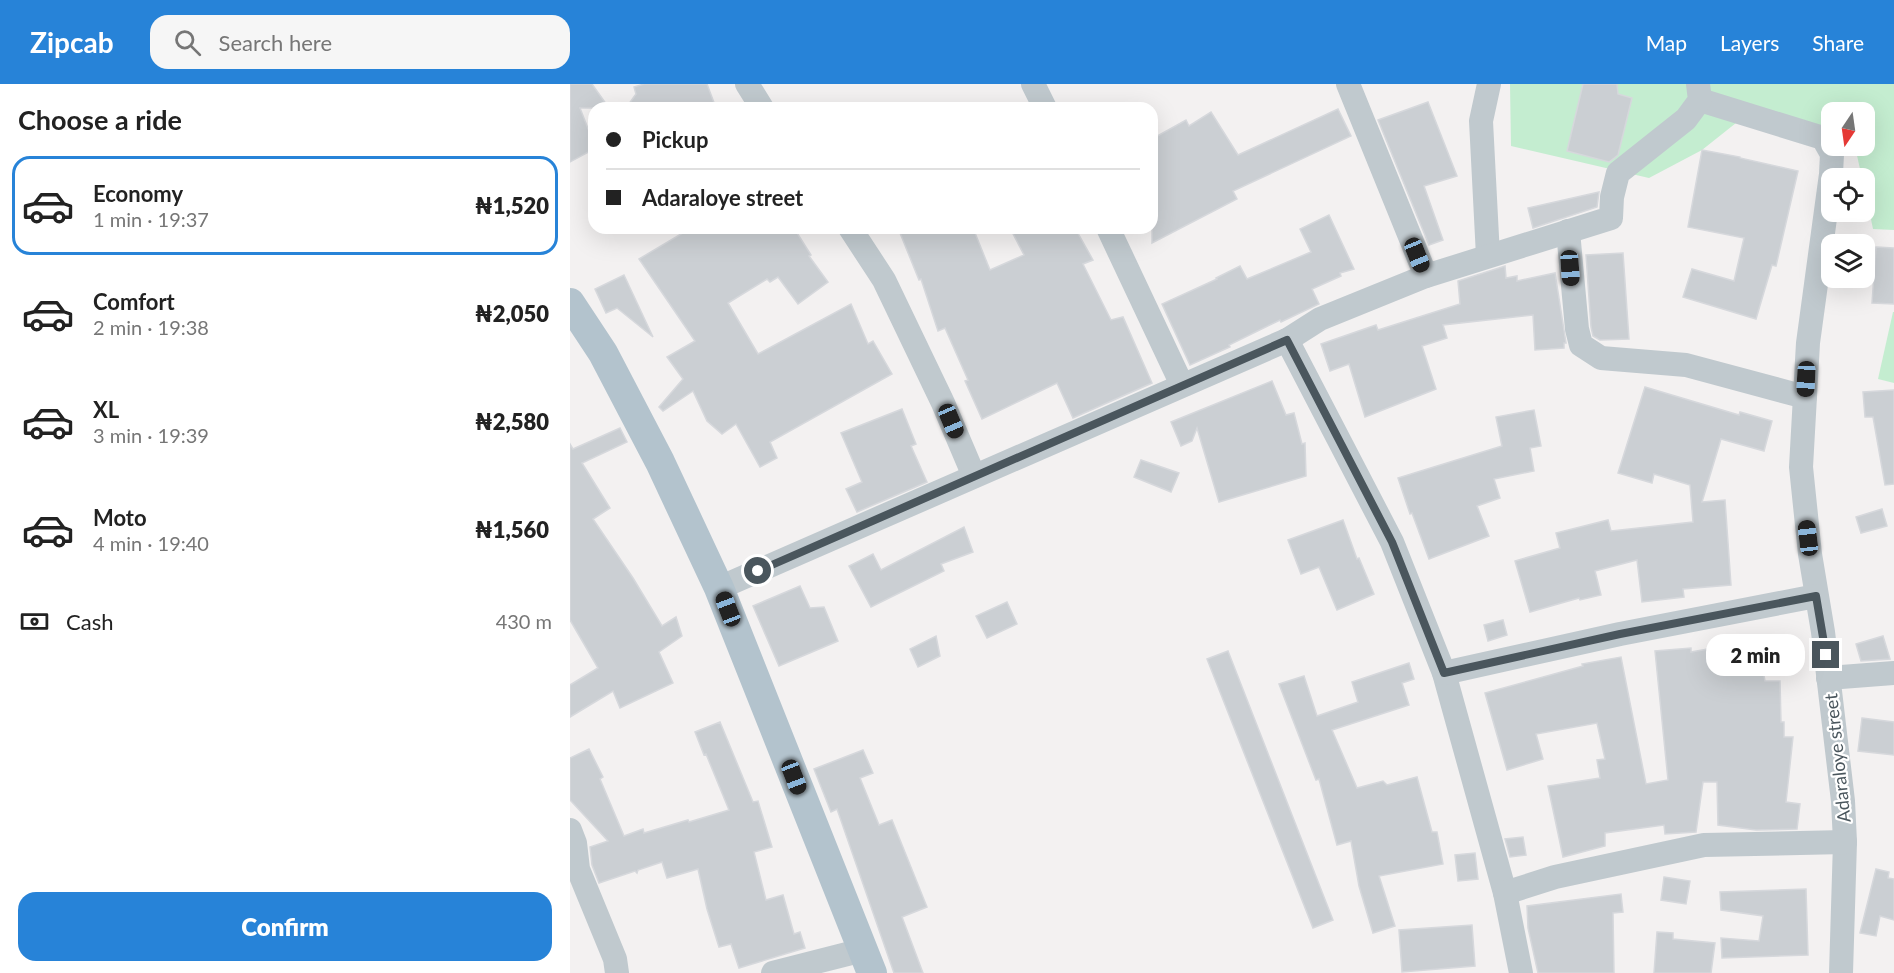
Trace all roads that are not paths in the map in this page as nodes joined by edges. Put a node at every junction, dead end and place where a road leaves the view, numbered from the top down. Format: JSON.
{"nodes":[{"id":1,"x":747,"y":84,"type":"edge"},
{"id":2,"x":1033,"y":84,"type":"edge"},
{"id":3,"x":1348,"y":84,"type":"edge"},
{"id":4,"x":1489,"y":84,"type":"edge"},
{"id":5,"x":1699,"y":92,"type":"edge"},
{"id":6,"x":758,"y":102,"type":"edge"},
{"id":7,"x":1042,"y":102,"type":"edge"},
{"id":8,"x":1568,"y":231,"type":"junction"},
{"id":9,"x":854,"y":234,"type":"edge"},
{"id":10,"x":1111,"y":234,"type":"edge"},
{"id":11,"x":1488,"y":256,"type":"junction"},
{"id":12,"x":1425,"y":276,"type":"junction"},
{"id":13,"x":570,"y":303,"type":"edge"},
{"id":14,"x":1287,"y":340,"type":"junction"},
{"id":15,"x":1182,"y":385,"type":"junction"},
{"id":16,"x":1805,"y":397,"type":"junction"},
{"id":17,"x":974,"y":476,"type":"junction"},
{"id":18,"x":719,"y":588,"type":"junction"},
{"id":19,"x":1816,"y":596,"type":"junction"},
{"id":20,"x":1444,"y":673,"type":"junction"},
{"id":21,"x":1894,"y":673,"type":"edge"},
{"id":22,"x":1828,"y":678,"type":"junction"},
{"id":23,"x":570,"y":830,"type":"edge"},
{"id":24,"x":1845,"y":842,"type":"junction"},
{"id":25,"x":574,"y":871,"type":"edge"},
{"id":26,"x":1505,"y":893,"type":"junction"},
{"id":27,"x":867,"y":962,"type":"edge"},
{"id":28,"x":616,"y":966,"type":"edge"},
{"id":29,"x":638,"y":973,"type":"edge"},
{"id":30,"x":773,"y":973,"type":"edge"},
{"id":31,"x":1521,"y":973,"type":"edge"},
{"id":32,"x":1840,"y":973,"type":"edge"}],
"edges":[{"from":1,"to":6,"type":"street"},
{"from":2,"to":7,"type":"street"},
{"from":3,"to":12,"type":"street"},
{"from":4,"to":11,"type":"street"},
{"from":5,"to":8,"type":"street"},
{"from":5,"to":16,"type":"street","name":"Adaraloye street"},
{"from":8,"to":11,"type":"street"},
{"from":8,"to":16,"type":"street"},
{"from":9,"to":17,"type":"street"},
{"from":10,"to":15,"type":"street"},
{"from":11,"to":12,"type":"street"},
{"from":12,"to":14,"type":"street"},
{"from":13,"to":18,"type":"main road"},
{"from":14,"to":15,"type":"street"},
{"from":14,"to":20,"type":"street"},
{"from":15,"to":17,"type":"street"},
{"from":16,"to":19,"type":"street","name":"Adaraloye street"},
{"from":17,"to":18,"type":"street"},
{"from":18,"to":27,"type":"main road"},
{"from":19,"to":20,"type":"street"},
{"from":19,"to":22,"type":"street","name":"Adaraloye street"},
{"from":20,"to":26,"type":"street"},
{"from":21,"to":22,"type":"street"},
{"from":22,"to":24,"type":"street","name":"Adaraloye street"},
{"from":23,"to":25,"type":"street"},
{"from":24,"to":26,"type":"street"},
{"from":24,"to":32,"type":"street","name":"Adaraloye street"},
{"from":25,"to":28,"type":"street"},
{"from":26,"to":31,"type":"street"},
{"from":27,"to":30,"type":"street"},
{"from":28,"to":29,"type":"street"}]}
